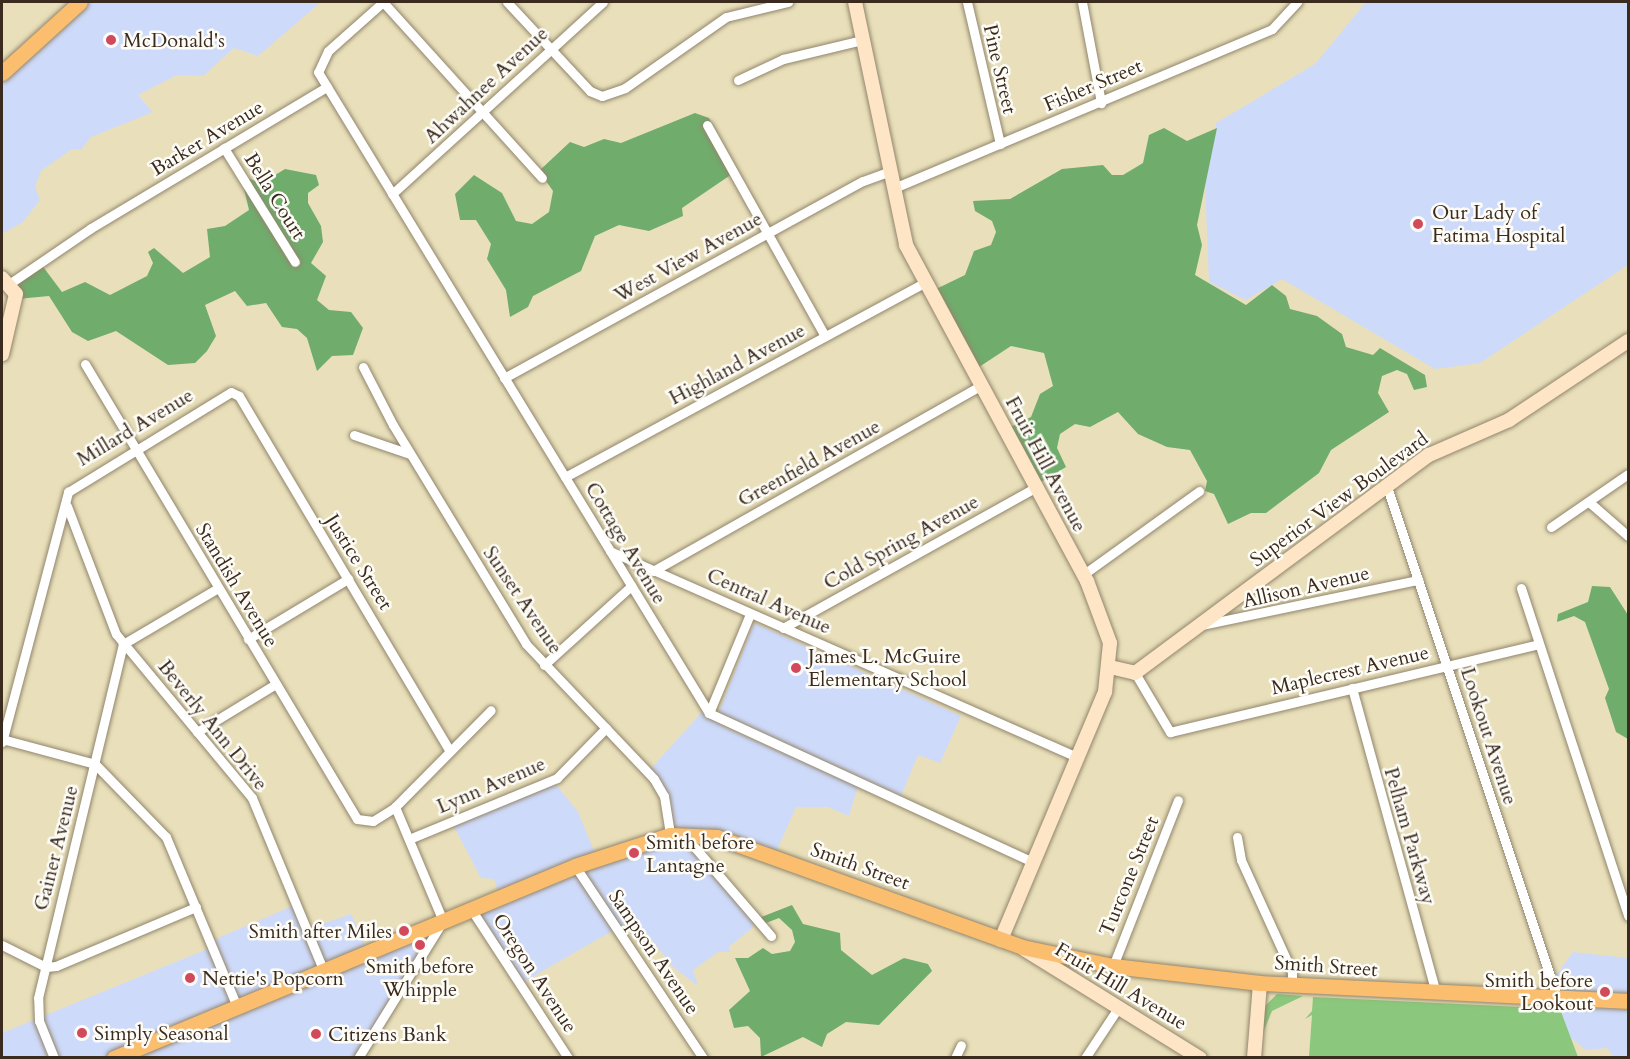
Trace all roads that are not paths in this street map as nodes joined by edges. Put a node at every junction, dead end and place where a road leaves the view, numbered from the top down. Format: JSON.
{"nodes":[{"id":1,"x":80,"y":2,"type":"edge"},
{"id":2,"x":383,"y":2,"type":"edge"},
{"id":3,"x":507,"y":2,"type":"edge"},
{"id":4,"x":603,"y":2,"type":"edge"},
{"id":5,"x":788,"y":2,"type":"edge"},
{"id":6,"x":855,"y":2,"type":"edge"},
{"id":7,"x":966,"y":2,"type":"edge"},
{"id":8,"x":1082,"y":2,"type":"edge"},
{"id":9,"x":1297,"y":2,"type":"edge"},
{"id":10,"x":863,"y":40,"type":"junction"},
{"id":11,"x":551,"y":50,"type":"junction"},
{"id":12,"x":2,"y":73,"type":"edge"},
{"id":13,"x":738,"y":80,"type":"dead end"},
{"id":14,"x":327,"y":87,"type":"junction"},
{"id":15,"x":1101,"y":103,"type":"junction"},
{"id":16,"x":484,"y":112,"type":"junction"},
{"id":17,"x":706,"y":125,"type":"dead end"},
{"id":18,"x":1000,"y":144,"type":"junction"},
{"id":19,"x":224,"y":148,"type":"junction"},
{"id":20,"x":891,"y":171,"type":"junction"},
{"id":21,"x":542,"y":178,"type":"dead end"},
{"id":22,"x":894,"y":188,"type":"junction"},
{"id":23,"x":392,"y":194,"type":"junction"},
{"id":24,"x":769,"y":233,"type":"junction"},
{"id":25,"x":295,"y":262,"type":"dead end"},
{"id":26,"x":5,"y":281,"type":"edge"},
{"id":27,"x":925,"y":282,"type":"junction"},
{"id":28,"x":825,"y":336,"type":"junction"},
{"id":29,"x":1629,"y":341,"type":"edge"},
{"id":30,"x":2,"y":354,"type":"edge"},
{"id":31,"x":85,"y":364,"type":"dead end"},
{"id":32,"x":363,"y":367,"type":"dead end"},
{"id":33,"x":504,"y":378,"type":"junction"},
{"id":34,"x":982,"y":385,"type":"junction"},
{"id":35,"x":235,"y":393,"type":"joint"},
{"id":36,"x":354,"y":435,"type":"dead end"},
{"id":37,"x":134,"y":449,"type":"junction"},
{"id":38,"x":410,"y":454,"type":"junction"},
{"id":39,"x":1629,"y":474,"type":"edge"},
{"id":40,"x":565,"y":477,"type":"junction"},
{"id":41,"x":1387,"y":487,"type":"junction"},
{"id":42,"x":1036,"y":488,"type":"junction"},
{"id":43,"x":1199,"y":491,"type":"dead end"},
{"id":44,"x":1588,"y":501,"type":"junction"},
{"id":45,"x":67,"y":506,"type":"junction"},
{"id":46,"x":1551,"y":527,"type":"dead end"},
{"id":47,"x":1629,"y":536,"type":"edge"},
{"id":48,"x":610,"y":551,"type":"junction"},
{"id":49,"x":653,"y":571,"type":"junction"},
{"id":50,"x":1084,"y":574,"type":"junction"},
{"id":51,"x":348,"y":579,"type":"junction"},
{"id":52,"x":1418,"y":580,"type":"junction"},
{"id":53,"x":631,"y":586,"type":"junction"},
{"id":54,"x":218,"y":588,"type":"junction"},
{"id":55,"x":1521,"y":588,"type":"dead end"},
{"id":56,"x":750,"y":614,"type":"junction"},
{"id":57,"x":1202,"y":625,"type":"junction"},
{"id":58,"x":783,"y":628,"type":"junction"},
{"id":59,"x":248,"y":639,"type":"junction"},
{"id":60,"x":123,"y":644,"type":"junction"},
{"id":61,"x":1538,"y":644,"type":"junction"},
{"id":62,"x":544,"y":665,"type":"junction"},
{"id":63,"x":1446,"y":666,"type":"junction"},
{"id":64,"x":1110,"y":667,"type":"junction"},
{"id":65,"x":1135,"y":673,"type":"junction"},
{"id":66,"x":274,"y":685,"type":"junction"},
{"id":67,"x":1352,"y":688,"type":"junction"},
{"id":68,"x":491,"y":710,"type":"dead end"},
{"id":69,"x":709,"y":713,"type":"junction"},
{"id":70,"x":606,"y":728,"type":"junction"},
{"id":71,"x":197,"y":732,"type":"junction"},
{"id":72,"x":2,"y":740,"type":"edge"},
{"id":73,"x":449,"y":750,"type":"junction"},
{"id":74,"x":1077,"y":757,"type":"junction"},
{"id":75,"x":95,"y":764,"type":"junction"},
{"id":76,"x":1178,"y":800,"type":"dead end"},
{"id":77,"x":395,"y":807,"type":"junction"},
{"id":78,"x":677,"y":835,"type":"junction"},
{"id":79,"x":1237,"y":837,"type":"dead end"},
{"id":80,"x":409,"y":839,"type":"junction"},
{"id":81,"x":1033,"y":862,"type":"junction"},
{"id":82,"x":575,"y":866,"type":"junction"},
{"id":83,"x":196,"y":908,"type":"junction"},
{"id":84,"x":471,"y":909,"type":"junction"},
{"id":85,"x":1629,"y":916,"type":"edge"},
{"id":86,"x":443,"y":921,"type":"junction"},
{"id":87,"x":771,"y":936,"type":"dead end"},
{"id":88,"x":1000,"y":940,"type":"junction"},
{"id":89,"x":2,"y":945,"type":"edge"},
{"id":90,"x":1022,"y":947,"type":"junction"},
{"id":91,"x":1113,"y":966,"type":"junction"},
{"id":92,"x":46,"y":967,"type":"junction"},
{"id":93,"x":324,"y":972,"type":"junction"},
{"id":94,"x":1260,"y":983,"type":"junction"},
{"id":95,"x":1292,"y":985,"type":"junction"},
{"id":96,"x":1436,"y":994,"type":"junction"},
{"id":97,"x":1557,"y":997,"type":"junction"},
{"id":98,"x":1629,"y":1001,"type":"edge"},
{"id":99,"x":1118,"y":1008,"type":"junction"},
{"id":100,"x":238,"y":1009,"type":"junction"},
{"id":101,"x":961,"y":1045,"type":"dead end"},
{"id":102,"x":360,"y":1054,"type":"edge"},
{"id":103,"x":1251,"y":1055,"type":"edge"},
{"id":104,"x":54,"y":1058,"type":"edge"},
{"id":105,"x":114,"y":1058,"type":"edge"},
{"id":106,"x":371,"y":1058,"type":"edge"},
{"id":107,"x":568,"y":1058,"type":"edge"},
{"id":108,"x":703,"y":1058,"type":"edge"},
{"id":109,"x":955,"y":1058,"type":"edge"},
{"id":110,"x":1085,"y":1058,"type":"edge"},
{"id":111,"x":1200,"y":1058,"type":"edge"}],
"edges":[{"from":1,"to":12,"type":"main road"},
{"from":2,"to":14,"type":"street"},
{"from":2,"to":16,"type":"street"},
{"from":3,"to":11,"type":"street"},
{"from":4,"to":11,"type":"street","name":"Ahwahnee Avenue"},
{"from":5,"to":11,"type":"street"},
{"from":6,"to":10,"type":"street","name":"Fruit Hill Avenue"},
{"from":7,"to":18,"type":"street","name":"Pine Street"},
{"from":8,"to":15,"type":"street"},
{"from":9,"to":15,"type":"street","name":"Fisher Street"},
{"from":10,"to":13,"type":"street"},
{"from":10,"to":20,"type":"street","name":"Fruit Hill Avenue"},
{"from":11,"to":16,"type":"street","name":"Ahwahnee Avenue"},
{"from":14,"to":19,"type":"street","name":"Barker Avenue"},
{"from":14,"to":23,"type":"street","name":"Cottage Avenue"},
{"from":15,"to":18,"type":"street","name":"Fisher Street"},
{"from":16,"to":21,"type":"street"},
{"from":16,"to":23,"type":"street","name":"Ahwahnee Avenue"},
{"from":17,"to":24,"type":"street"},
{"from":18,"to":22,"type":"street","name":"Fisher Street"},
{"from":19,"to":25,"type":"street","name":"Bella Court"},
{"from":19,"to":26,"type":"street","name":"Barker Avenue"},
{"from":20,"to":22,"type":"street","name":"Fruit Hill Avenue"},
{"from":20,"to":24,"type":"street","name":"West View Avenue"},
{"from":22,"to":27,"type":"street","name":"Fruit Hill Avenue"},
{"from":23,"to":33,"type":"street","name":"Cottage Avenue"},
{"from":24,"to":28,"type":"street"},
{"from":24,"to":33,"type":"street","name":"West View Avenue"},
{"from":26,"to":30,"type":"street"},
{"from":27,"to":28,"type":"street","name":"Highland Avenue"},
{"from":27,"to":34,"type":"street","name":"Fruit Hill Avenue"},
{"from":28,"to":40,"type":"street","name":"Highland Avenue"},
{"from":29,"to":41,"type":"street","name":"Superior View Boulevard"},
{"from":31,"to":37,"type":"street","name":"Standish Avenue"},
{"from":32,"to":38,"type":"street","name":"Sunset Avenue"},
{"from":33,"to":40,"type":"street","name":"Cottage Avenue"},
{"from":34,"to":42,"type":"street","name":"Fruit Hill Avenue"},
{"from":34,"to":49,"type":"street","name":"Greenfield Avenue"},
{"from":35,"to":37,"type":"street","name":"Millard Avenue"},
{"from":35,"to":51,"type":"street","name":"Justice Street"},
{"from":36,"to":38,"type":"street"},
{"from":37,"to":45,"type":"street","name":"Millard Avenue"},
{"from":37,"to":54,"type":"street","name":"Standish Avenue"},
{"from":38,"to":62,"type":"street","name":"Sunset Avenue"},
{"from":39,"to":44,"type":"street"},
{"from":40,"to":48,"type":"street","name":"Cottage Avenue"},
{"from":41,"to":52,"type":"street","name":"Lookout Avenue"},
{"from":41,"to":57,"type":"street","name":"Superior View Boulevard"},
{"from":42,"to":50,"type":"street","name":"Fruit Hill Avenue"},
{"from":42,"to":58,"type":"street","name":"Cold Spring Avenue"},
{"from":43,"to":50,"type":"street"},
{"from":44,"to":46,"type":"street"},
{"from":44,"to":47,"type":"street"},
{"from":45,"to":60,"type":"street","name":"Beverly Ann Drive"},
{"from":45,"to":72,"type":"street","name":"Millard Avenue"},
{"from":48,"to":49,"type":"street","name":"Central Avenue"},
{"from":48,"to":53,"type":"street","name":"Cottage Avenue"},
{"from":49,"to":56,"type":"street","name":"Central Avenue"},
{"from":50,"to":64,"type":"street","name":"Fruit Hill Avenue"},
{"from":51,"to":59,"type":"street"},
{"from":51,"to":73,"type":"street","name":"Justice Street"},
{"from":52,"to":57,"type":"street","name":"Allison Avenue"},
{"from":52,"to":63,"type":"street","name":"Lookout Avenue"},
{"from":53,"to":62,"type":"street"},
{"from":53,"to":69,"type":"street","name":"Cottage Avenue"},
{"from":54,"to":59,"type":"street","name":"Standish Avenue"},
{"from":54,"to":60,"type":"street"},
{"from":55,"to":61,"type":"street"},
{"from":56,"to":58,"type":"street","name":"Central Avenue"},
{"from":56,"to":69,"type":"street"},
{"from":57,"to":65,"type":"street","name":"Superior View Boulevard"},
{"from":58,"to":74,"type":"street","name":"Central Avenue"},
{"from":59,"to":66,"type":"street","name":"Standish Avenue"},
{"from":60,"to":71,"type":"street","name":"Beverly Ann Drive"},
{"from":60,"to":75,"type":"street","name":"Gainer Avenue"},
{"from":61,"to":63,"type":"street","name":"Maplecrest Avenue"},
{"from":61,"to":85,"type":"street"},
{"from":62,"to":70,"type":"street","name":"Sunset Avenue"},
{"from":63,"to":67,"type":"street","name":"Maplecrest Avenue"},
{"from":63,"to":97,"type":"street","name":"Lookout Avenue"},
{"from":64,"to":65,"type":"street"},
{"from":64,"to":74,"type":"street","name":"Fruit Hill Avenue"},
{"from":65,"to":67,"type":"street","name":"Maplecrest Avenue"},
{"from":66,"to":71,"type":"street"},
{"from":66,"to":77,"type":"street","name":"Standish Avenue"},
{"from":67,"to":96,"type":"street","name":"Pelham Parkway"},
{"from":68,"to":73,"type":"street"},
{"from":69,"to":81,"type":"street"},
{"from":70,"to":78,"type":"street","name":"Sunset Avenue"},
{"from":70,"to":80,"type":"street","name":"Lynn Avenue"},
{"from":71,"to":93,"type":"street","name":"Beverly Ann Drive"},
{"from":72,"to":75,"type":"street"},
{"from":73,"to":77,"type":"street"},
{"from":74,"to":81,"type":"street","name":"Fruit Hill Avenue"},
{"from":75,"to":83,"type":"street"},
{"from":75,"to":92,"type":"street","name":"Gainer Avenue"},
{"from":76,"to":91,"type":"street","name":"Turcone Street"},
{"from":77,"to":80,"type":"street"},
{"from":78,"to":82,"type":"main road","name":"Smith Street"},
{"from":78,"to":87,"type":"street"},
{"from":78,"to":88,"type":"main road","name":"Smith Street"},
{"from":79,"to":95,"type":"street"},
{"from":80,"to":86,"type":"street"},
{"from":81,"to":88,"type":"street","name":"Fruit Hill Avenue"},
{"from":82,"to":84,"type":"main road","name":"Smith Street"},
{"from":82,"to":108,"type":"street","name":"Sampson Avenue"},
{"from":83,"to":92,"type":"street"},
{"from":83,"to":100,"type":"street"},
{"from":84,"to":86,"type":"main road","name":"Smith Street"},
{"from":84,"to":107,"type":"street","name":"Oregon Avenue"},
{"from":86,"to":93,"type":"main road","name":"Smith Street"},
{"from":86,"to":102,"type":"street"},
{"from":88,"to":90,"type":"main road","name":"Smith Street"},
{"from":89,"to":92,"type":"street"},
{"from":90,"to":91,"type":"main road","name":"Smith Street"},
{"from":90,"to":99,"type":"street","name":"Fruit Hill Avenue"},
{"from":91,"to":94,"type":"main road","name":"Smith Street"},
{"from":92,"to":104,"type":"street","name":"Gainer Avenue"},
{"from":93,"to":100,"type":"main road","name":"Smith Street"},
{"from":94,"to":95,"type":"main road","name":"Smith Street"},
{"from":94,"to":103,"type":"street"},
{"from":95,"to":96,"type":"main road","name":"Smith Street"},
{"from":96,"to":97,"type":"main road","name":"Smith Street"},
{"from":97,"to":98,"type":"main road","name":"Smith Street"},
{"from":99,"to":110,"type":"street"},
{"from":99,"to":111,"type":"street","name":"Fruit Hill Avenue"},
{"from":100,"to":105,"type":"main road","name":"Smith Street"},
{"from":101,"to":109,"type":"street"},
{"from":102,"to":106,"type":"street"}]}
